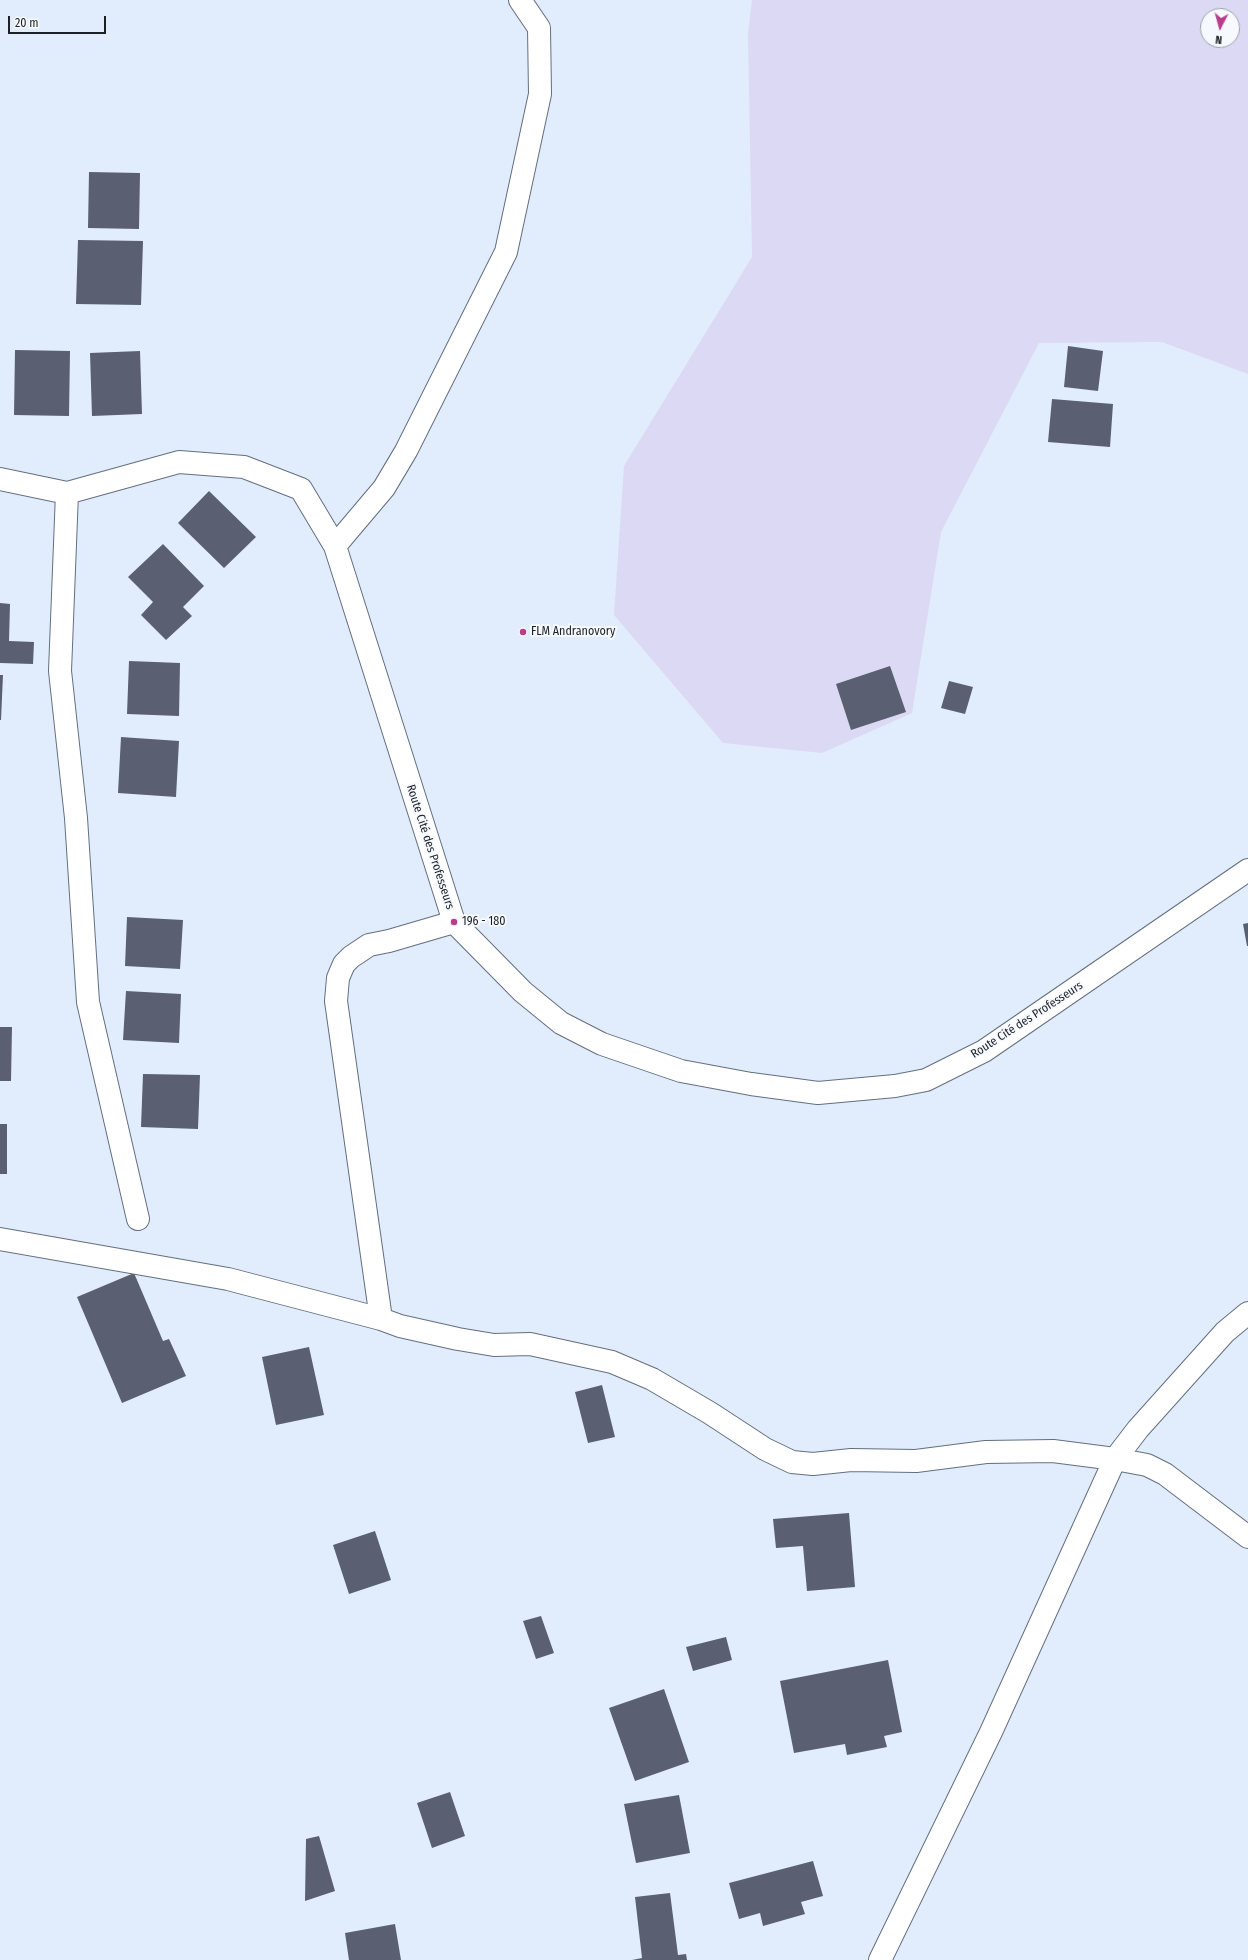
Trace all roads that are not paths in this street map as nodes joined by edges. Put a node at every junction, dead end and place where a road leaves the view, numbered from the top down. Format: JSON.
{"nodes":[{"id":1,"x":520,"y":0,"type":"edge"},
{"id":2,"x":0,"y":479,"type":"edge"},
{"id":3,"x":66,"y":493,"type":"junction"},
{"id":4,"x":335,"y":546,"type":"junction"},
{"id":5,"x":1248,"y":870,"type":"edge"},
{"id":6,"x":454,"y":922,"type":"junction"},
{"id":7,"x":138,"y":1219,"type":"dead end"},
{"id":8,"x":0,"y":1239,"type":"edge"},
{"id":9,"x":1248,"y":1313,"type":"edge"},
{"id":10,"x":381,"y":1319,"type":"junction"},
{"id":11,"x":1115,"y":1459,"type":"junction"},
{"id":12,"x":1248,"y":1537,"type":"edge"},
{"id":13,"x":880,"y":1960,"type":"edge"}],
"edges":[{"from":1,"to":4,"type":"street"},
{"from":2,"to":3,"type":"street"},
{"from":3,"to":4,"type":"street","name":"Route Cité des Professeurs"},
{"from":3,"to":7,"type":"street"},
{"from":4,"to":6,"type":"street","name":"Route Cité des Professeurs"},
{"from":5,"to":6,"type":"street","name":"Route Cité des Professeurs"},
{"from":6,"to":10,"type":"street"},
{"from":8,"to":10,"type":"street"},
{"from":9,"to":11,"type":"street"},
{"from":10,"to":11,"type":"street"},
{"from":11,"to":12,"type":"street"},
{"from":11,"to":13,"type":"street"}]}
